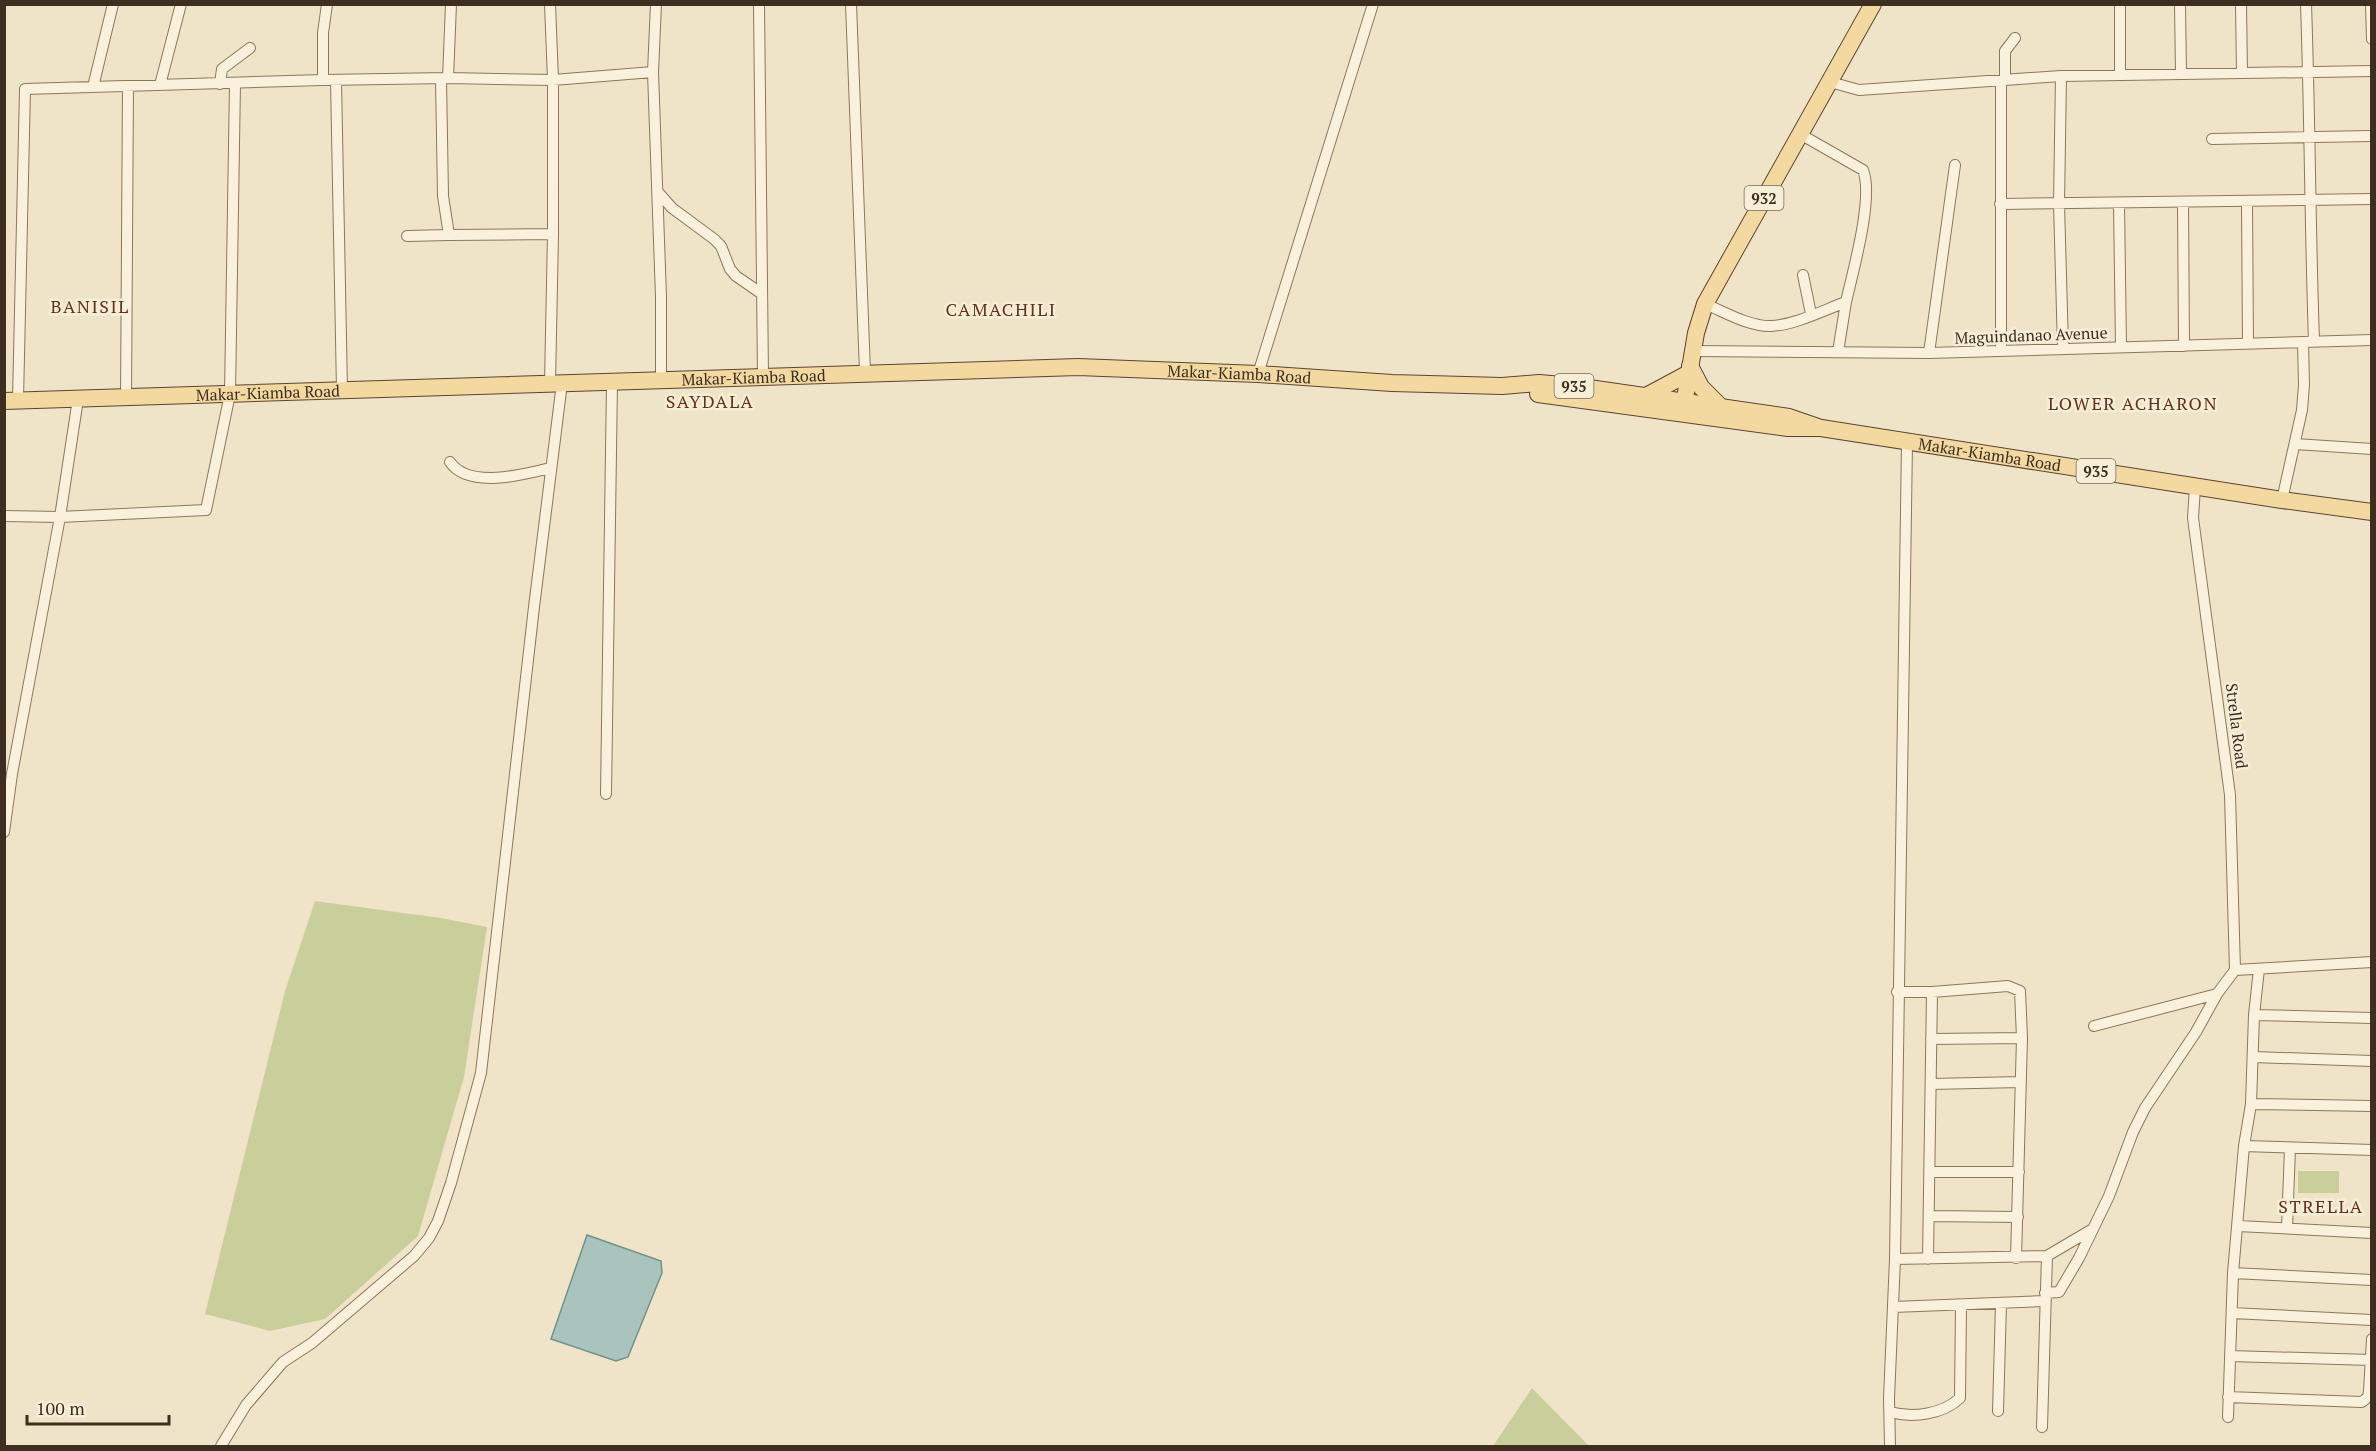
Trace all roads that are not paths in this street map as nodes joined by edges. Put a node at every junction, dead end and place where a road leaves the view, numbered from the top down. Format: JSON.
{"nodes":[{"id":1,"x":113,"y":4,"type":"edge"},
{"id":2,"x":181,"y":4,"type":"edge"},
{"id":3,"x":327,"y":4,"type":"edge"},
{"id":4,"x":451,"y":4,"type":"edge"},
{"id":5,"x":550,"y":4,"type":"edge"},
{"id":6,"x":656,"y":4,"type":"edge"},
{"id":7,"x":759,"y":4,"type":"edge"},
{"id":8,"x":851,"y":4,"type":"edge"},
{"id":9,"x":1373,"y":4,"type":"edge"},
{"id":10,"x":1873,"y":4,"type":"edge"},
{"id":11,"x":2120,"y":4,"type":"edge"},
{"id":12,"x":2180,"y":4,"type":"edge"},
{"id":13,"x":2241,"y":4,"type":"edge"},
{"id":14,"x":2306,"y":4,"type":"edge"},
{"id":15,"x":2371,"y":4,"type":"edge"},
{"id":16,"x":2015,"y":38,"type":"dead end"},
{"id":17,"x":2372,"y":39,"type":"edge"},
{"id":18,"x":249,"y":48,"type":"dead end"},
{"id":19,"x":2372,"y":71,"type":"edge"},
{"id":20,"x":653,"y":72,"type":"junction"},
{"id":21,"x":2242,"y":73,"type":"junction"},
{"id":22,"x":2181,"y":74,"type":"junction"},
{"id":23,"x":2309,"y":74,"type":"junction"},
{"id":24,"x":2120,"y":75,"type":"junction"},
{"id":25,"x":2061,"y":76,"type":"junction"},
{"id":26,"x":445,"y":79,"type":"junction"},
{"id":27,"x":323,"y":80,"type":"junction"},
{"id":28,"x":553,"y":80,"type":"junction"},
{"id":29,"x":2003,"y":80,"type":"junction"},
{"id":30,"x":336,"y":81,"type":"junction"},
{"id":31,"x":1830,"y":82,"type":"junction"},
{"id":32,"x":235,"y":83,"type":"junction"},
{"id":33,"x":220,"y":84,"type":"junction"},
{"id":34,"x":160,"y":85,"type":"junction"},
{"id":35,"x":128,"y":86,"type":"junction"},
{"id":36,"x":93,"y":87,"type":"junction"},
{"id":37,"x":1800,"y":134,"type":"junction"},
{"id":38,"x":2372,"y":136,"type":"edge"},
{"id":39,"x":2311,"y":137,"type":"junction"},
{"id":40,"x":2212,"y":139,"type":"dead end"},
{"id":41,"x":1955,"y":165,"type":"dead end"},
{"id":42,"x":658,"y":192,"type":"junction"},
{"id":43,"x":2372,"y":199,"type":"edge"},
{"id":44,"x":2309,"y":201,"type":"junction"},
{"id":45,"x":2183,"y":202,"type":"junction"},
{"id":46,"x":2247,"y":202,"type":"junction"},
{"id":47,"x":2119,"y":203,"type":"junction"},
{"id":48,"x":2000,"y":204,"type":"junction"},
{"id":49,"x":2059,"y":204,"type":"junction"},
{"id":50,"x":553,"y":234,"type":"junction"},
{"id":51,"x":449,"y":235,"type":"junction"},
{"id":52,"x":407,"y":236,"type":"dead end"},
{"id":53,"x":1803,"y":275,"type":"dead end"},
{"id":54,"x":762,"y":294,"type":"junction"},
{"id":55,"x":1846,"y":302,"type":"junction"},
{"id":56,"x":1706,"y":304,"type":"junction"},
{"id":57,"x":1811,"y":314,"type":"junction"},
{"id":58,"x":2372,"y":340,"type":"edge"},
{"id":59,"x":2308,"y":341,"type":"junction"},
{"id":60,"x":2248,"y":344,"type":"junction"},
{"id":61,"x":2184,"y":346,"type":"junction"},
{"id":62,"x":2121,"y":347,"type":"junction"},
{"id":63,"x":2063,"y":348,"type":"junction"},
{"id":64,"x":2001,"y":351,"type":"junction"},
{"id":65,"x":1838,"y":352,"type":"junction"},
{"id":66,"x":1929,"y":352,"type":"junction"},
{"id":67,"x":1690,"y":364,"type":"junction"},
{"id":68,"x":865,"y":372,"type":"junction"},
{"id":69,"x":1258,"y":374,"type":"junction"},
{"id":70,"x":763,"y":376,"type":"junction"},
{"id":71,"x":661,"y":380,"type":"junction"},
{"id":72,"x":612,"y":382,"type":"junction"},
{"id":73,"x":556,"y":383,"type":"junction"},
{"id":74,"x":1502,"y":386,"type":"junction"},
{"id":75,"x":342,"y":390,"type":"junction"},
{"id":76,"x":230,"y":394,"type":"junction"},
{"id":77,"x":1646,"y":396,"type":"junction"},
{"id":78,"x":126,"y":398,"type":"junction"},
{"id":79,"x":78,"y":399,"type":"junction"},
{"id":80,"x":11,"y":400,"type":"edge"},
{"id":81,"x":1683,"y":407,"type":"junction"},
{"id":82,"x":1721,"y":407,"type":"junction"},
{"id":83,"x":1821,"y":428,"type":"junction"},
{"id":84,"x":1907,"y":442,"type":"junction"},
{"id":85,"x":2295,"y":444,"type":"junction"},
{"id":86,"x":2372,"y":449,"type":"edge"},
{"id":87,"x":450,"y":462,"type":"dead end"},
{"id":88,"x":550,"y":468,"type":"junction"},
{"id":89,"x":2195,"y":487,"type":"junction"},
{"id":90,"x":2282,"y":500,"type":"junction"},
{"id":91,"x":2372,"y":512,"type":"edge"},
{"id":92,"x":4,"y":516,"type":"edge"},
{"id":93,"x":60,"y":517,"type":"junction"},
{"id":94,"x":606,"y":794,"type":"dead end"},
{"id":95,"x":4,"y":832,"type":"edge"},
{"id":96,"x":2372,"y":962,"type":"edge"},
{"id":97,"x":2259,"y":969,"type":"junction"},
{"id":98,"x":2235,"y":970,"type":"junction"},
{"id":99,"x":1897,"y":992,"type":"junction"},
{"id":100,"x":1932,"y":992,"type":"junction"},
{"id":101,"x":2217,"y":994,"type":"junction"},
{"id":102,"x":2254,"y":1015,"type":"junction"},
{"id":103,"x":2372,"y":1018,"type":"edge"},
{"id":104,"x":2094,"y":1026,"type":"dead end"},
{"id":105,"x":2022,"y":1038,"type":"junction"},
{"id":106,"x":1931,"y":1039,"type":"junction"},
{"id":107,"x":2253,"y":1057,"type":"junction"},
{"id":108,"x":2372,"y":1061,"type":"edge"},
{"id":109,"x":2021,"y":1082,"type":"junction"},
{"id":110,"x":1931,"y":1084,"type":"junction"},
{"id":111,"x":2251,"y":1104,"type":"junction"},
{"id":112,"x":2372,"y":1106,"type":"edge"},
{"id":113,"x":2244,"y":1146,"type":"junction"},
{"id":114,"x":2290,"y":1148,"type":"junction"},
{"id":115,"x":2372,"y":1150,"type":"edge"},
{"id":116,"x":1930,"y":1172,"type":"junction"},
{"id":117,"x":2019,"y":1172,"type":"junction"},
{"id":118,"x":1929,"y":1216,"type":"junction"},
{"id":119,"x":2018,"y":1217,"type":"junction"},
{"id":120,"x":2238,"y":1226,"type":"junction"},
{"id":121,"x":2287,"y":1228,"type":"junction"},
{"id":122,"x":2091,"y":1230,"type":"junction"},
{"id":123,"x":2372,"y":1233,"type":"edge"},
{"id":124,"x":2047,"y":1256,"type":"junction"},
{"id":125,"x":1928,"y":1258,"type":"junction"},
{"id":126,"x":2016,"y":1258,"type":"junction"},
{"id":127,"x":1895,"y":1259,"type":"junction"},
{"id":128,"x":2234,"y":1274,"type":"junction"},
{"id":129,"x":2372,"y":1280,"type":"edge"},
{"id":130,"x":2045,"y":1297,"type":"junction"},
{"id":131,"x":2001,"y":1304,"type":"junction"},
{"id":132,"x":1961,"y":1306,"type":"junction"},
{"id":133,"x":1893,"y":1307,"type":"junction"},
{"id":134,"x":2232,"y":1313,"type":"junction"},
{"id":135,"x":2372,"y":1320,"type":"edge"},
{"id":136,"x":2372,"y":1339,"type":"edge"},
{"id":137,"x":2230,"y":1356,"type":"junction"},
{"id":138,"x":2371,"y":1360,"type":"edge"},
{"id":139,"x":2228,"y":1397,"type":"junction"},
{"id":140,"x":1998,"y":1411,"type":"dead end"},
{"id":141,"x":1890,"y":1412,"type":"junction"},
{"id":142,"x":2228,"y":1417,"type":"dead end"},
{"id":143,"x":2042,"y":1427,"type":"dead end"},
{"id":144,"x":221,"y":1446,"type":"edge"},
{"id":145,"x":1890,"y":1446,"type":"edge"}],
"edges":[{"from":1,"to":36,"type":"street"},
{"from":2,"to":34,"type":"street"},
{"from":3,"to":27,"type":"street"},
{"from":4,"to":26,"type":"street"},
{"from":5,"to":28,"type":"street"},
{"from":6,"to":20,"type":"street"},
{"from":7,"to":54,"type":"street"},
{"from":8,"to":68,"type":"street"},
{"from":9,"to":69,"type":"street"},
{"from":10,"to":31,"type":"main road","number":"932"},
{"from":11,"to":24,"type":"street"},
{"from":12,"to":22,"type":"street"},
{"from":13,"to":21,"type":"street"},
{"from":14,"to":23,"type":"street"},
{"from":15,"to":17,"type":"street"},
{"from":16,"to":29,"type":"street"},
{"from":18,"to":33,"type":"street"},
{"from":19,"to":23,"type":"street"},
{"from":20,"to":28,"type":"street"},
{"from":20,"to":42,"type":"street"},
{"from":21,"to":22,"type":"street"},
{"from":21,"to":23,"type":"street"},
{"from":22,"to":24,"type":"street"},
{"from":23,"to":39,"type":"street"},
{"from":24,"to":25,"type":"street"},
{"from":25,"to":29,"type":"street"},
{"from":25,"to":49,"type":"street"},
{"from":26,"to":28,"type":"street"},
{"from":26,"to":30,"type":"street"},
{"from":26,"to":51,"type":"street"},
{"from":27,"to":30,"type":"street"},
{"from":27,"to":32,"type":"street"},
{"from":28,"to":50,"type":"street"},
{"from":29,"to":31,"type":"street"},
{"from":29,"to":48,"type":"street"},
{"from":30,"to":75,"type":"street"},
{"from":31,"to":37,"type":"main road","number":"932"},
{"from":32,"to":33,"type":"street"},
{"from":32,"to":76,"type":"street"},
{"from":33,"to":34,"type":"street"},
{"from":34,"to":35,"type":"street"},
{"from":35,"to":36,"type":"street"},
{"from":35,"to":78,"type":"street"},
{"from":36,"to":80,"type":"street"},
{"from":37,"to":55,"type":"street"},
{"from":37,"to":56,"type":"main road","number":"932"},
{"from":38,"to":39,"type":"street"},
{"from":39,"to":40,"type":"street"},
{"from":39,"to":44,"type":"street"},
{"from":41,"to":66,"type":"street"},
{"from":42,"to":54,"type":"street"},
{"from":42,"to":71,"type":"street"},
{"from":43,"to":44,"type":"street"},
{"from":44,"to":46,"type":"street"},
{"from":44,"to":59,"type":"street"},
{"from":45,"to":46,"type":"street"},
{"from":45,"to":47,"type":"street"},
{"from":45,"to":61,"type":"street"},
{"from":46,"to":60,"type":"street"},
{"from":47,"to":49,"type":"street"},
{"from":47,"to":62,"type":"street"},
{"from":48,"to":49,"type":"street"},
{"from":48,"to":64,"type":"street"},
{"from":49,"to":63,"type":"street"},
{"from":50,"to":51,"type":"street"},
{"from":50,"to":73,"type":"street"},
{"from":51,"to":52,"type":"street"},
{"from":53,"to":57,"type":"street"},
{"from":54,"to":70,"type":"street"},
{"from":55,"to":57,"type":"street"},
{"from":55,"to":65,"type":"street"},
{"from":56,"to":57,"type":"street"},
{"from":56,"to":67,"type":"main road","number":"932"},
{"from":58,"to":59,"type":"street","name":"Maguindanao Avenue"},
{"from":59,"to":60,"type":"street","name":"Maguindanao Avenue"},
{"from":59,"to":85,"type":"street"},
{"from":60,"to":61,"type":"street","name":"Maguindanao Avenue"},
{"from":61,"to":62,"type":"street","name":"Maguindanao Avenue"},
{"from":62,"to":63,"type":"street","name":"Maguindanao Avenue"},
{"from":63,"to":64,"type":"street","name":"Maguindanao Avenue"},
{"from":64,"to":66,"type":"street","name":"Maguindanao Avenue"},
{"from":65,"to":66,"type":"street","name":"Maguindanao Avenue"},
{"from":65,"to":67,"type":"street","name":"Maguindanao Avenue"},
{"from":67,"to":77,"type":"main road"},
{"from":67,"to":81,"type":"main road","number":"932"},
{"from":67,"to":82,"type":"main road"},
{"from":68,"to":69,"type":"main road","name":"Makar-Kiamba Road","number":"935"},
{"from":68,"to":70,"type":"main road","name":"Makar-Kiamba Road","number":"935"},
{"from":69,"to":74,"type":"main road","name":"Makar-Kiamba Road","number":"935"},
{"from":70,"to":71,"type":"main road","name":"Makar-Kiamba Road","number":"935"},
{"from":71,"to":72,"type":"main road","name":"Makar-Kiamba Road","number":"935"},
{"from":72,"to":73,"type":"main road","name":"Makar-Kiamba Road","number":"935"},
{"from":72,"to":94,"type":"street"},
{"from":73,"to":75,"type":"main road","name":"Makar-Kiamba Road","number":"935"},
{"from":73,"to":88,"type":"street"},
{"from":74,"to":77,"type":"main road","name":"Makar-Kiamba Road","number":"935"},
{"from":74,"to":81,"type":"main road","name":"Makar-Kiamba Road","number":"935"},
{"from":75,"to":76,"type":"main road","name":"Makar-Kiamba Road","number":"935"},
{"from":76,"to":78,"type":"main road","name":"Makar-Kiamba Road","number":"935"},
{"from":76,"to":93,"type":"street"},
{"from":77,"to":81,"type":"main road","name":"Makar-Kiamba Road","number":"935"},
{"from":78,"to":79,"type":"main road","name":"Makar-Kiamba Road","number":"935"},
{"from":79,"to":80,"type":"main road","name":"Makar-Kiamba Road","number":"935"},
{"from":79,"to":93,"type":"street"},
{"from":81,"to":82,"type":"main road","name":"Makar-Kiamba Road","number":"935"},
{"from":81,"to":83,"type":"main road","name":"Makar-Kiamba Road","number":"935"},
{"from":82,"to":83,"type":"main road","name":"Makar-Kiamba Road","number":"935"},
{"from":83,"to":84,"type":"main road","name":"Makar-Kiamba Road","number":"935"},
{"from":84,"to":89,"type":"main road","name":"Makar-Kiamba Road","number":"935"},
{"from":84,"to":99,"type":"street"},
{"from":85,"to":86,"type":"street"},
{"from":85,"to":90,"type":"street"},
{"from":87,"to":88,"type":"street"},
{"from":88,"to":144,"type":"street"},
{"from":89,"to":90,"type":"main road","name":"Makar-Kiamba Road","number":"935"},
{"from":89,"to":98,"type":"street","name":"Strella Road"},
{"from":90,"to":91,"type":"main road","name":"Makar-Kiamba Road","number":"935"},
{"from":92,"to":93,"type":"street"},
{"from":93,"to":95,"type":"street"},
{"from":96,"to":97,"type":"street"},
{"from":97,"to":98,"type":"street"},
{"from":97,"to":102,"type":"street"},
{"from":98,"to":101,"type":"street"},
{"from":99,"to":100,"type":"street"},
{"from":99,"to":127,"type":"street"},
{"from":100,"to":105,"type":"street"},
{"from":100,"to":106,"type":"street"},
{"from":101,"to":104,"type":"street"},
{"from":101,"to":122,"type":"street"},
{"from":102,"to":103,"type":"street"},
{"from":102,"to":107,"type":"street"},
{"from":105,"to":106,"type":"street"},
{"from":105,"to":109,"type":"street"},
{"from":106,"to":110,"type":"street"},
{"from":107,"to":108,"type":"street"},
{"from":107,"to":111,"type":"street"},
{"from":109,"to":110,"type":"street"},
{"from":109,"to":117,"type":"street"},
{"from":110,"to":116,"type":"street"},
{"from":111,"to":112,"type":"street"},
{"from":111,"to":113,"type":"street"},
{"from":113,"to":114,"type":"street"},
{"from":113,"to":120,"type":"street"},
{"from":114,"to":115,"type":"street"},
{"from":114,"to":121,"type":"street"},
{"from":116,"to":117,"type":"street"},
{"from":116,"to":118,"type":"street"},
{"from":117,"to":119,"type":"street"},
{"from":118,"to":119,"type":"street"},
{"from":118,"to":125,"type":"street"},
{"from":119,"to":126,"type":"street"},
{"from":120,"to":121,"type":"street"},
{"from":120,"to":128,"type":"street"},
{"from":121,"to":123,"type":"street"},
{"from":122,"to":124,"type":"street"},
{"from":122,"to":130,"type":"street"},
{"from":124,"to":126,"type":"street"},
{"from":124,"to":130,"type":"street"},
{"from":125,"to":126,"type":"street"},
{"from":125,"to":127,"type":"street"},
{"from":127,"to":133,"type":"street"},
{"from":128,"to":129,"type":"street"},
{"from":128,"to":134,"type":"street"},
{"from":130,"to":131,"type":"street"},
{"from":130,"to":143,"type":"street"},
{"from":131,"to":132,"type":"street"},
{"from":131,"to":140,"type":"street"},
{"from":132,"to":133,"type":"street"},
{"from":132,"to":141,"type":"street"},
{"from":133,"to":141,"type":"street"},
{"from":134,"to":135,"type":"street"},
{"from":134,"to":137,"type":"street"},
{"from":136,"to":138,"type":"street"},
{"from":137,"to":138,"type":"street"},
{"from":137,"to":139,"type":"street"},
{"from":138,"to":139,"type":"street"},
{"from":139,"to":142,"type":"street"},
{"from":141,"to":145,"type":"street"}]}
